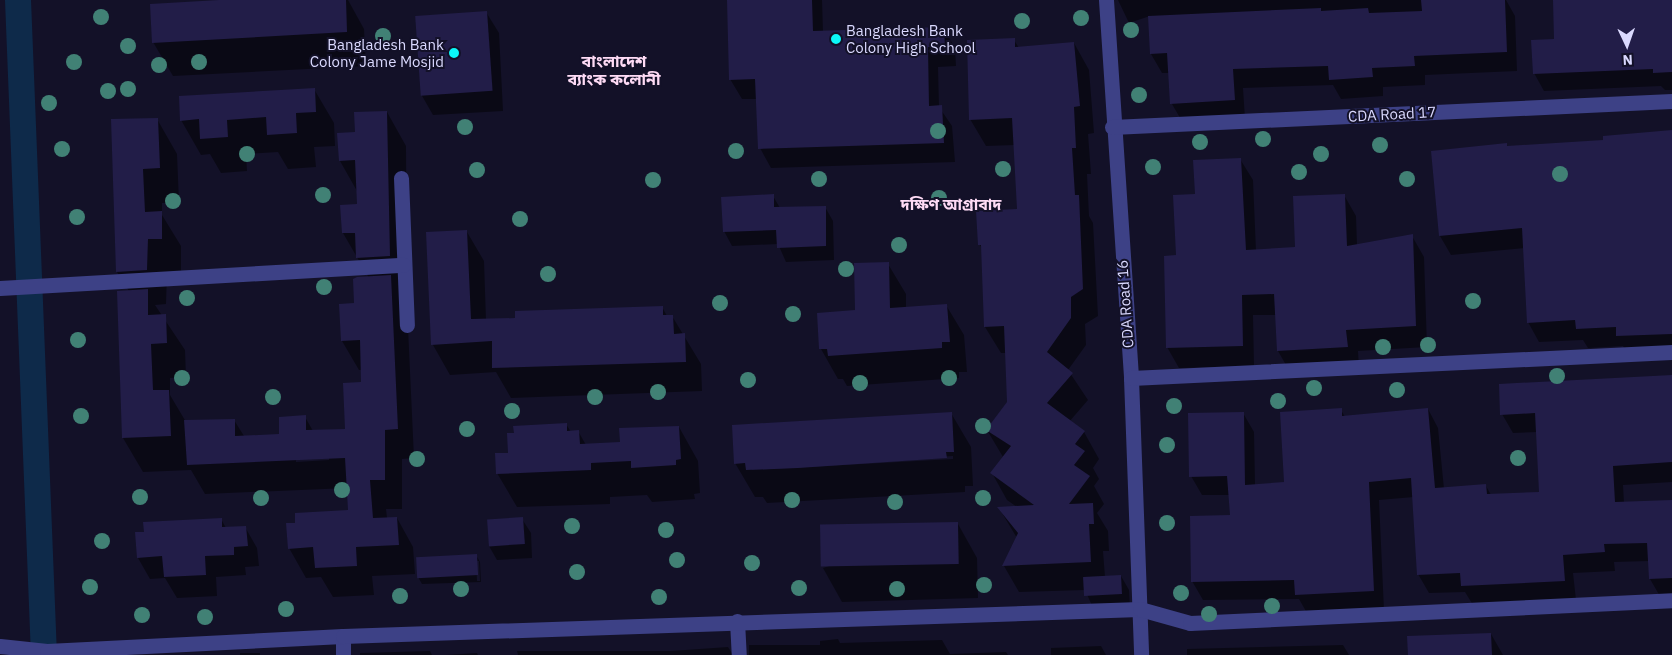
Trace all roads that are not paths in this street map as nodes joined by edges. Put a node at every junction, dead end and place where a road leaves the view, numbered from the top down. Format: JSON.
{"nodes":[{"id":1,"x":1106,"y":0,"type":"edge"},
{"id":2,"x":1672,"y":101,"type":"edge"},
{"id":3,"x":1112,"y":127,"type":"junction"},
{"id":4,"x":401,"y":178,"type":"dead end"},
{"id":5,"x":402,"y":265,"type":"junction"},
{"id":6,"x":0,"y":288,"type":"edge"},
{"id":7,"x":407,"y":325,"type":"dead end"},
{"id":8,"x":1672,"y":352,"type":"edge"},
{"id":9,"x":1131,"y":378,"type":"junction"},
{"id":10,"x":1672,"y":600,"type":"edge"},
{"id":11,"x":1140,"y":609,"type":"junction"},
{"id":12,"x":737,"y":621,"type":"junction"},
{"id":13,"x":343,"y":636,"type":"junction"},
{"id":14,"x":5,"y":648,"type":"edge"},
{"id":15,"x":343,"y":655,"type":"edge"},
{"id":16,"x":739,"y":655,"type":"edge"},
{"id":17,"x":1141,"y":655,"type":"edge"}],
"edges":[{"from":1,"to":3,"type":"street","name":"CDA Road 16"},
{"from":2,"to":3,"type":"street","name":"CDA Road 17"},
{"from":3,"to":9,"type":"street","name":"CDA Road 16"},
{"from":4,"to":5,"type":"street"},
{"from":5,"to":6,"type":"street"},
{"from":5,"to":7,"type":"street"},
{"from":8,"to":9,"type":"street"},
{"from":9,"to":11,"type":"street","name":"CDA Road 16"},
{"from":10,"to":11,"type":"street"},
{"from":11,"to":12,"type":"street"},
{"from":11,"to":17,"type":"street","name":"CDA Road 16"},
{"from":12,"to":13,"type":"street"},
{"from":12,"to":16,"type":"street"},
{"from":13,"to":14,"type":"street"},
{"from":13,"to":15,"type":"street"}]}
